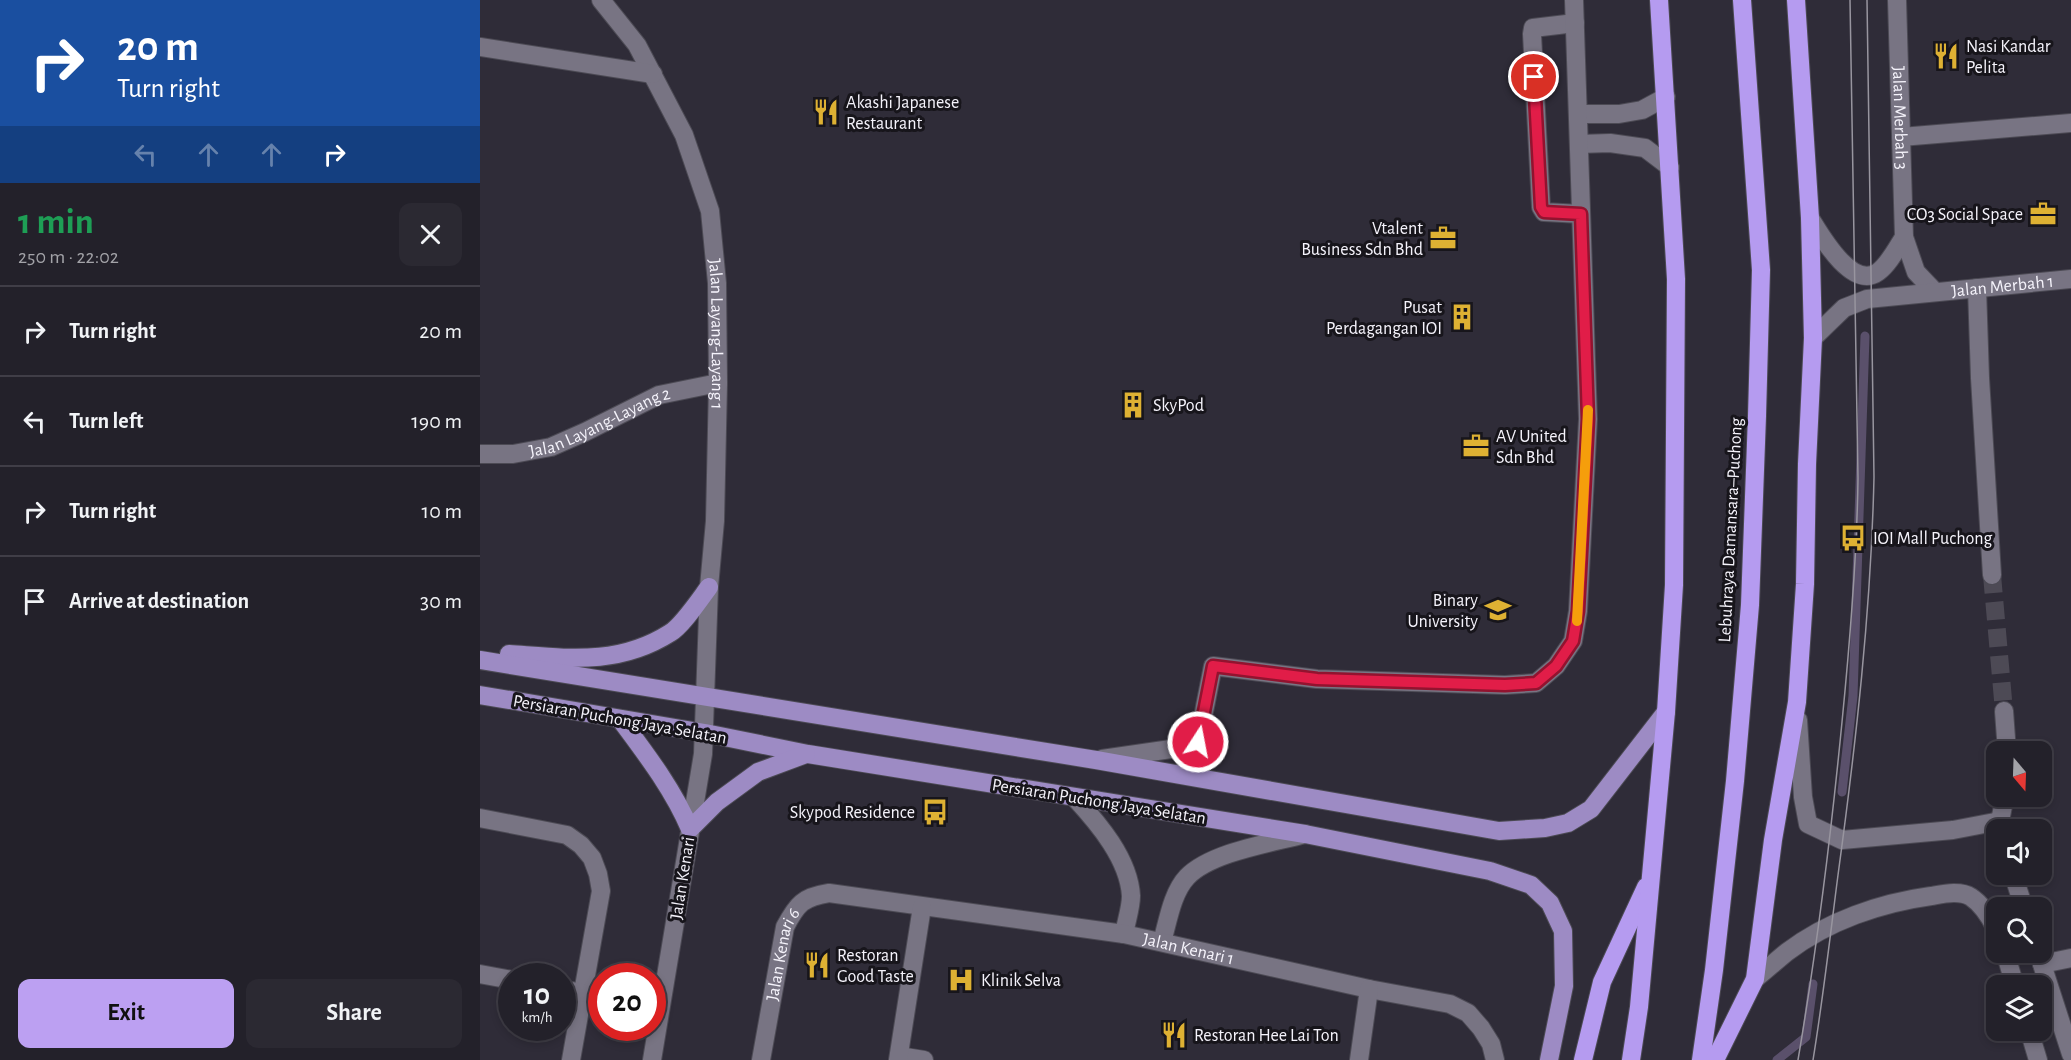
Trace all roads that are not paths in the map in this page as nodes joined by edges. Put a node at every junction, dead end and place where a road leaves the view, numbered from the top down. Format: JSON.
{"nodes":[{"id":1,"x":601,"y":0,"type":"edge"},
{"id":2,"x":1574,"y":0,"type":"edge"},
{"id":3,"x":1659,"y":0,"type":"edge"},
{"id":4,"x":1742,"y":0,"type":"edge"},
{"id":5,"x":1797,"y":0,"type":"edge"},
{"id":6,"x":1897,"y":0,"type":"edge"},
{"id":7,"x":1575,"y":23,"type":"junction"},
{"id":8,"x":480,"y":47,"type":"edge"},
{"id":9,"x":652,"y":75,"type":"junction"},
{"id":10,"x":1666,"y":97,"type":"junction"},
{"id":11,"x":1578,"y":114,"type":"junction"},
{"id":12,"x":2071,"y":123,"type":"edge"},
{"id":13,"x":1901,"y":137,"type":"junction"},
{"id":14,"x":1579,"y":144,"type":"junction"},
{"id":15,"x":1670,"y":167,"type":"junction"},
{"id":16,"x":1581,"y":214,"type":"junction"},
{"id":17,"x":1810,"y":218,"type":"junction"},
{"id":18,"x":1904,"y":237,"type":"junction"},
{"id":19,"x":2071,"y":279,"type":"edge"},
{"id":20,"x":1977,"y":288,"type":"junction"},
{"id":21,"x":1935,"y":292,"type":"junction"},
{"id":22,"x":1813,"y":338,"type":"junction"},
{"id":23,"x":718,"y":382,"type":"junction"},
{"id":24,"x":480,"y":454,"type":"edge"},
{"id":25,"x":1992,"y":575,"type":"tunnel mouth"},
{"id":26,"x":709,"y":587,"type":"junction"},
{"id":27,"x":480,"y":652,"type":"edge"},
{"id":28,"x":480,"y":660,"type":"edge"},
{"id":29,"x":480,"y":695,"type":"edge"},
{"id":30,"x":706,"y":696,"type":"junction"},
{"id":31,"x":1797,"y":702,"type":"junction"},
{"id":32,"x":2004,"y":711,"type":"tunnel mouth"},
{"id":33,"x":1666,"y":712,"type":"junction"},
{"id":34,"x":620,"y":718,"type":"junction"},
{"id":35,"x":705,"y":733,"type":"junction"},
{"id":36,"x":2006,"y":741,"type":"edge"},
{"id":37,"x":808,"y":754,"type":"junction"},
{"id":38,"x":1096,"y":760,"type":"junction"},
{"id":39,"x":1075,"y":798,"type":"junction"},
{"id":40,"x":480,"y":818,"type":"edge"},
{"id":41,"x":1986,"y":827,"type":"edge"},
{"id":42,"x":690,"y":829,"type":"junction"},
{"id":43,"x":1305,"y":834,"type":"junction"},
{"id":44,"x":1652,"y":875,"type":"junction"},
{"id":45,"x":850,"y":895,"type":"joint"},
{"id":46,"x":922,"y":907,"type":"junction"},
{"id":47,"x":1986,"y":910,"type":"edge"},
{"id":48,"x":1124,"y":933,"type":"junction"},
{"id":49,"x":1162,"y":942,"type":"junction"},
{"id":50,"x":2052,"y":958,"type":"edge"},
{"id":51,"x":2071,"y":958,"type":"edge"},
{"id":52,"x":2042,"y":963,"type":"edge"},
{"id":53,"x":480,"y":974,"type":"edge"},
{"id":54,"x":498,"y":977,"type":"edge"},
{"id":55,"x":1755,"y":979,"type":"junction"},
{"id":56,"x":1369,"y":989,"type":"junction"},
{"id":57,"x":576,"y":992,"type":"edge"},
{"id":58,"x":582,"y":993,"type":"junction"},
{"id":59,"x":2032,"y":1041,"type":"edge"},
{"id":60,"x":2071,"y":1054,"type":"edge"},
{"id":61,"x":899,"y":1058,"type":"edge"},
{"id":62,"x":571,"y":1060,"type":"edge"},
{"id":63,"x":652,"y":1060,"type":"edge"},
{"id":64,"x":760,"y":1060,"type":"edge"},
{"id":65,"x":924,"y":1060,"type":"edge"},
{"id":66,"x":1359,"y":1060,"type":"edge"},
{"id":67,"x":1494,"y":1060,"type":"edge"},
{"id":68,"x":1550,"y":1060,"type":"edge"},
{"id":69,"x":1583,"y":1060,"type":"edge"},
{"id":70,"x":1631,"y":1060,"type":"edge"},
{"id":71,"x":1701,"y":1060,"type":"edge"},
{"id":72,"x":1715,"y":1060,"type":"edge"},
{"id":73,"x":2038,"y":1060,"type":"edge"}],
"edges":[{"from":1,"to":9,"type":"street","name":"Jalan Layang-Layang 1"},
{"from":2,"to":7,"type":"street"},
{"from":3,"to":10,"type":"highway"},
{"from":4,"to":71,"type":"highway","name":"Lebuhraya Damansara–Puchong"},
{"from":5,"to":17,"type":"highway"},
{"from":6,"to":13,"type":"street","name":"Jalan Merbah 3"},
{"from":7,"to":11,"type":"street"},
{"from":7,"to":16,"type":"street"},
{"from":8,"to":9,"type":"street"},
{"from":9,"to":23,"type":"street","name":"Jalan Layang-Layang 1"},
{"from":10,"to":11,"type":"street"},
{"from":10,"to":15,"type":"highway"},
{"from":11,"to":14,"type":"street"},
{"from":12,"to":13,"type":"street"},
{"from":13,"to":18,"type":"street","name":"Jalan Merbah 3"},
{"from":14,"to":15,"type":"street"},
{"from":14,"to":16,"type":"street"},
{"from":15,"to":33,"type":"highway"},
{"from":16,"to":38,"type":"street"},
{"from":17,"to":18,"type":"street"},
{"from":17,"to":22,"type":"highway"},
{"from":18,"to":21,"type":"street","name":"Jalan Merbah 1"},
{"from":19,"to":20,"type":"street","name":"Jalan Merbah 1"},
{"from":20,"to":21,"type":"street","name":"Jalan Merbah 1"},
{"from":20,"to":25,"type":"street"},
{"from":21,"to":22,"type":"street","name":"Jalan Merbah 1"},
{"from":22,"to":31,"type":"highway"},
{"from":23,"to":24,"type":"street","name":"Jalan Layang-Layang 2"},
{"from":23,"to":26,"type":"street","name":"Jalan Layang-Layang 1"},
{"from":26,"to":27,"type":"main road"},
{"from":26,"to":30,"type":"street","name":"Jalan Layang-Layang 1"},
{"from":28,"to":30,"type":"main road","name":"Persiaran Puchong Jaya Selatan"},
{"from":29,"to":34,"type":"main road","name":"Persiaran Puchong Jaya Selatan"},
{"from":30,"to":35,"type":"street","name":"Jalan Kenari"},
{"from":30,"to":38,"type":"main road","name":"Persiaran Puchong Jaya Selatan"},
{"from":31,"to":41,"type":"street"},
{"from":31,"to":55,"type":"highway"},
{"from":32,"to":36,"type":"street"},
{"from":33,"to":38,"type":"main road","name":"Persiaran Puchong Jaya Selatan"},
{"from":33,"to":44,"type":"highway"},
{"from":34,"to":35,"type":"main road","name":"Persiaran Puchong Jaya Selatan"},
{"from":34,"to":42,"type":"main road"},
{"from":35,"to":37,"type":"main road","name":"Persiaran Puchong Jaya Selatan"},
{"from":35,"to":42,"type":"street","name":"Jalan Kenari"},
{"from":37,"to":39,"type":"main road","name":"Persiaran Puchong Jaya Selatan"},
{"from":37,"to":42,"type":"main road"},
{"from":39,"to":43,"type":"main road","name":"Persiaran Puchong Jaya Selatan"},
{"from":39,"to":48,"type":"street"},
{"from":40,"to":58,"type":"street"},
{"from":42,"to":63,"type":"street","name":"Jalan Kenari"},
{"from":43,"to":49,"type":"street"},
{"from":43,"to":68,"type":"main road","name":"Persiaran Puchong Jaya Selatan"},
{"from":44,"to":69,"type":"highway"},
{"from":44,"to":70,"type":"highway"},
{"from":45,"to":46,"type":"street","name":"Jalan Kenari 1"},
{"from":45,"to":64,"type":"street","name":"Jalan Kenari 6"},
{"from":46,"to":48,"type":"street","name":"Jalan Kenari 1"},
{"from":46,"to":61,"type":"street"},
{"from":47,"to":55,"type":"street"},
{"from":48,"to":49,"type":"street","name":"Jalan Kenari 1"},
{"from":49,"to":56,"type":"street","name":"Jalan Kenari 1"},
{"from":50,"to":51,"type":"street"},
{"from":52,"to":60,"type":"street"},
{"from":53,"to":54,"type":"street"},
{"from":55,"to":72,"type":"highway"},
{"from":56,"to":66,"type":"street"},
{"from":56,"to":67,"type":"street","name":"Jalan Kenari 1"},
{"from":57,"to":58,"type":"street"},
{"from":58,"to":62,"type":"street"},
{"from":59,"to":73,"type":"street"},
{"from":61,"to":65,"type":"street"}]}
